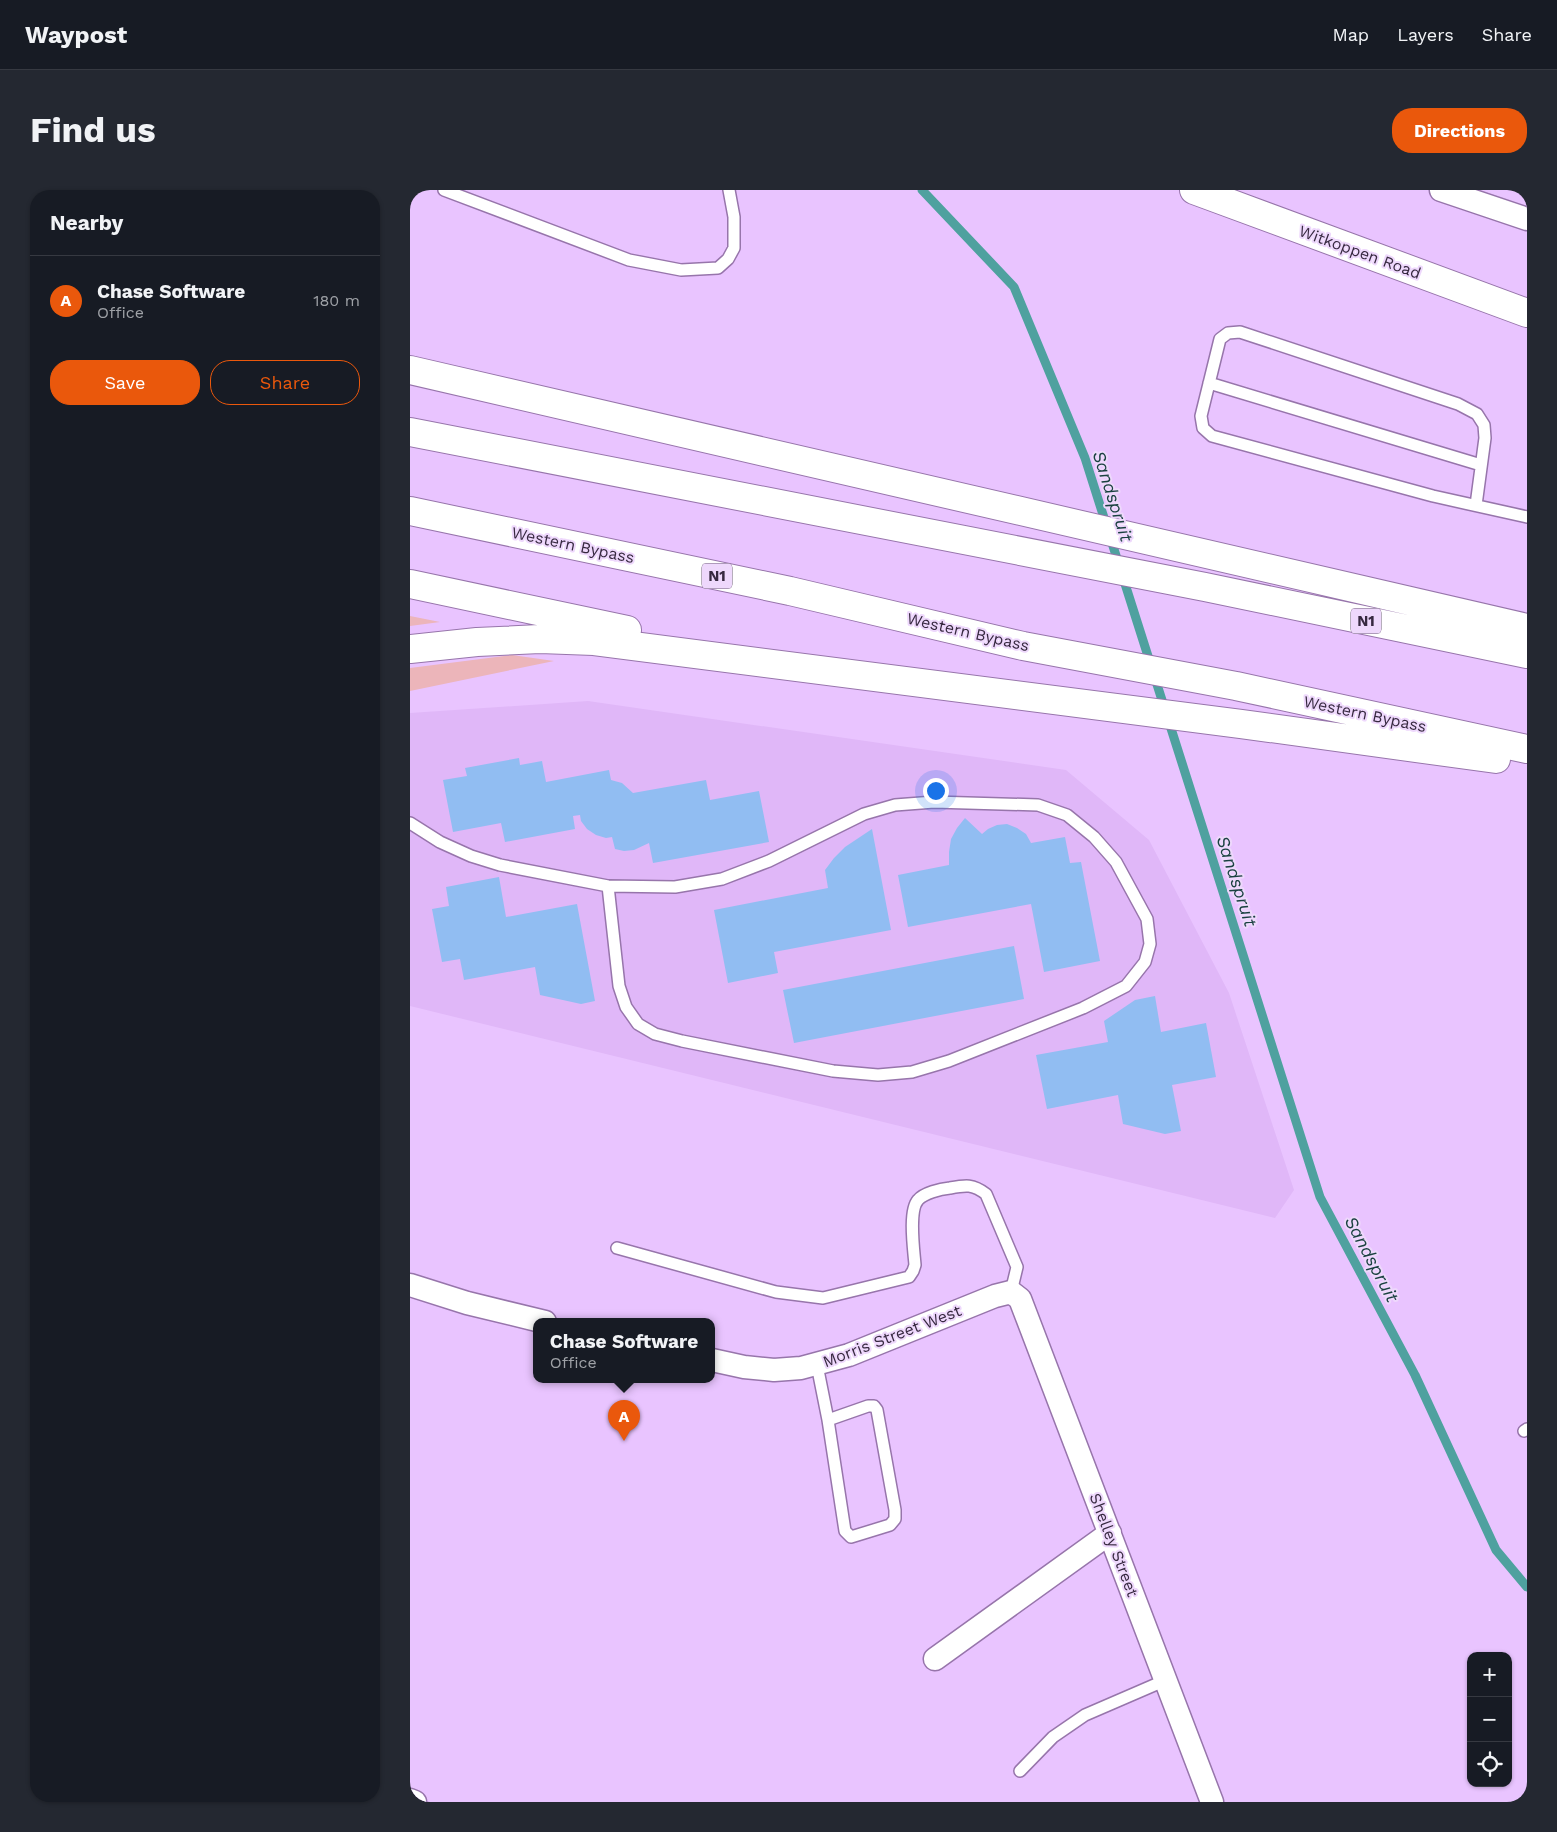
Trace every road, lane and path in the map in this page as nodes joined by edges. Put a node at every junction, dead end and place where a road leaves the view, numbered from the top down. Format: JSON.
{"nodes":[{"id":1,"x":444,"y":190,"type":"edge"},
{"id":2,"x":729,"y":190,"type":"edge"},
{"id":3,"x":1194,"y":190,"type":"edge"},
{"id":4,"x":1441,"y":190,"type":"edge"},
{"id":5,"x":1527,"y":219,"type":"edge"},
{"id":6,"x":1527,"y":313,"type":"edge"},
{"id":7,"x":410,"y":370,"type":"edge"},
{"id":8,"x":1209,"y":383,"type":"junction"},
{"id":9,"x":410,"y":432,"type":"edge"},
{"id":10,"x":1481,"y":464,"type":"junction"},
{"id":11,"x":1476,"y":505,"type":"junction"},
{"id":12,"x":410,"y":511,"type":"edge"},
{"id":13,"x":1527,"y":517,"type":"edge"},
{"id":14,"x":410,"y":584,"type":"edge"},
{"id":15,"x":1527,"y":628,"type":"edge"},
{"id":16,"x":410,"y":649,"type":"edge"},
{"id":17,"x":1527,"y":654,"type":"edge"},
{"id":18,"x":799,"y":668,"type":"junction"},
{"id":19,"x":1527,"y":749,"type":"edge"},
{"id":20,"x":1527,"y":764,"type":"edge"},
{"id":21,"x":410,"y":823,"type":"edge"},
{"id":22,"x":608,"y":886,"type":"junction"},
{"id":23,"x":617,"y":1248,"type":"dead end"},
{"id":24,"x":410,"y":1285,"type":"edge"},
{"id":25,"x":1011,"y":1292,"type":"junction"},
{"id":26,"x":533,"y":1319,"type":"edge"},
{"id":27,"x":715,"y":1361,"type":"edge"},
{"id":28,"x":817,"y":1365,"type":"junction"},
{"id":29,"x":828,"y":1420,"type":"junction"},
{"id":30,"x":1110,"y":1534,"type":"junction"},
{"id":31,"x":935,"y":1659,"type":"dead end"},
{"id":32,"x":1166,"y":1680,"type":"junction"},
{"id":33,"x":1020,"y":1771,"type":"dead end"},
{"id":34,"x":410,"y":1800,"type":"edge"},
{"id":35,"x":415,"y":1802,"type":"edge"},
{"id":36,"x":1212,"y":1802,"type":"edge"}],
"edges":[{"from":1,"to":2,"type":"lane"},
{"from":3,"to":6,"type":"main road","name":"Witkoppen Road"},
{"from":4,"to":5,"type":"street"},
{"from":7,"to":15,"type":"main road"},
{"from":8,"to":10,"type":"lane"},
{"from":8,"to":10,"type":"lane"},
{"from":8,"to":11,"type":"lane"},
{"from":9,"to":17,"type":"main road","number":"N1"},
{"from":10,"to":11,"type":"lane"},
{"from":11,"to":13,"type":"lane"},
{"from":12,"to":19,"type":"main road","name":"Western Bypass","number":"N1"},
{"from":14,"to":18,"type":"main road"},
{"from":16,"to":18,"type":"main road"},
{"from":18,"to":20,"type":"main road"},
{"from":21,"to":22,"type":"lane"},
{"from":22,"to":22,"type":"lane"},
{"from":23,"to":25,"type":"lane"},
{"from":24,"to":26,"type":"street"},
{"from":25,"to":28,"type":"street","name":"Morris Street West"},
{"from":25,"to":30,"type":"street","name":"Shelley Street"},
{"from":27,"to":28,"type":"street","name":"Morris Street West"},
{"from":28,"to":29,"type":"lane"},
{"from":29,"to":29,"type":"lane"},
{"from":30,"to":31,"type":"street"},
{"from":30,"to":32,"type":"street","name":"Shelley Street"},
{"from":32,"to":33,"type":"lane"},
{"from":32,"to":36,"type":"street","name":"Shelley Street"},
{"from":34,"to":35,"type":"street"}]}
